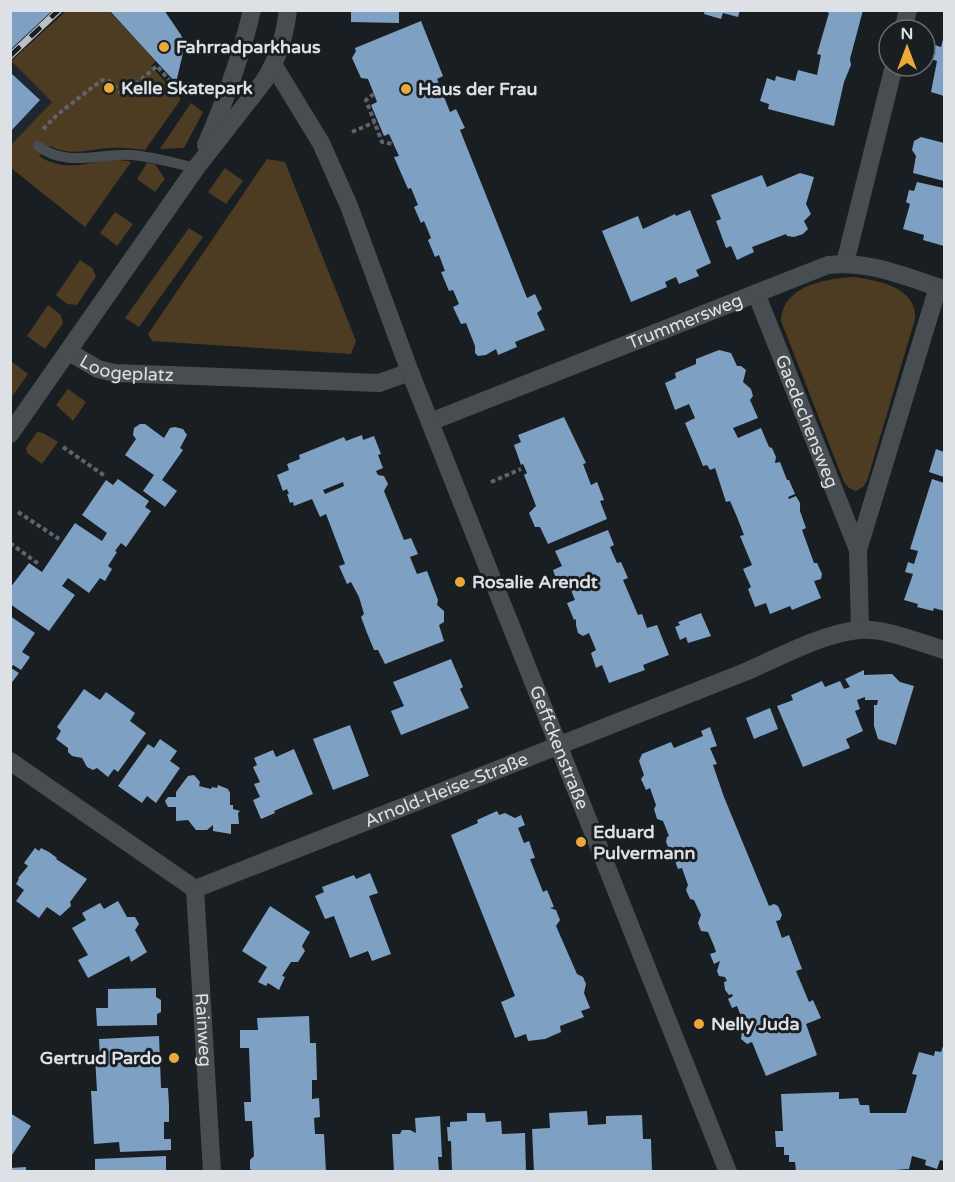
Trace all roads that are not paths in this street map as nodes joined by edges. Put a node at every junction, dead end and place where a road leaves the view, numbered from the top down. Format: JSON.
{"nodes":[{"id":1,"x":252,"y":10,"type":"edge"},
{"id":2,"x":288,"y":10,"type":"edge"},
{"id":3,"x":274,"y":66,"type":"junction"},
{"id":4,"x":891,"y":78,"type":"edge"},
{"id":5,"x":232,"y":80,"type":"junction"},
{"id":6,"x":254,"y":93,"type":"junction"},
{"id":7,"x":38,"y":146,"type":"road end"},
{"id":8,"x":196,"y":168,"type":"junction"},
{"id":9,"x":845,"y":262,"type":"junction"},
{"id":10,"x":941,"y":288,"type":"edge"},
{"id":11,"x":756,"y":293,"type":"junction"},
{"id":12,"x":69,"y":352,"type":"junction"},
{"id":13,"x":410,"y":372,"type":"junction"},
{"id":14,"x":430,"y":422,"type":"junction"},
{"id":15,"x":10,"y":434,"type":"edge"},
{"id":16,"x":858,"y":550,"type":"junction"},
{"id":17,"x":860,"y":630,"type":"junction"},
{"id":18,"x":945,"y":650,"type":"edge"},
{"id":19,"x":558,"y":744,"type":"junction"},
{"id":20,"x":10,"y":761,"type":"edge"},
{"id":21,"x":195,"y":889,"type":"junction"},
{"id":22,"x":212,"y":1172,"type":"edge"},
{"id":23,"x":728,"y":1172,"type":"edge"}],
"edges":[{"from":1,"to":5,"type":"street","name":"Loogeplatz"},
{"from":2,"to":3,"type":"street","name":"Loogeplatz"},
{"from":3,"to":6,"type":"street","name":"Loogeplatz"},
{"from":3,"to":13,"type":"street"},
{"from":4,"to":9,"type":"street"},
{"from":5,"to":6,"type":"street"},
{"from":5,"to":8,"type":"street","name":"Loogeplatz"},
{"from":6,"to":8,"type":"street","name":"Loogeplatz"},
{"from":7,"to":8,"type":"lane"},
{"from":8,"to":12,"type":"street","name":"Loogeplatz"},
{"from":9,"to":10,"type":"street","name":"Trummersweg"},
{"from":9,"to":11,"type":"street","name":"Trummersweg"},
{"from":10,"to":16,"type":"street","name":"Gaedechensweg"},
{"from":11,"to":14,"type":"street","name":"Trummersweg"},
{"from":11,"to":16,"type":"street","name":"Gaedechensweg"},
{"from":12,"to":13,"type":"street","name":"Loogeplatz"},
{"from":12,"to":15,"type":"street"},
{"from":13,"to":14,"type":"street"},
{"from":14,"to":19,"type":"street","name":"Geffckenstraße"},
{"from":16,"to":17,"type":"street","name":"Gaedechensweg"},
{"from":17,"to":18,"type":"street","name":"Arnold-Heise-Straße"},
{"from":17,"to":19,"type":"street","name":"Arnold-Heise-Straße"},
{"from":19,"to":21,"type":"street","name":"Arnold-Heise-Straße"},
{"from":19,"to":23,"type":"street","name":"Geffckenstraße"},
{"from":20,"to":21,"type":"street"},
{"from":21,"to":22,"type":"street","name":"Rainweg"}]}
